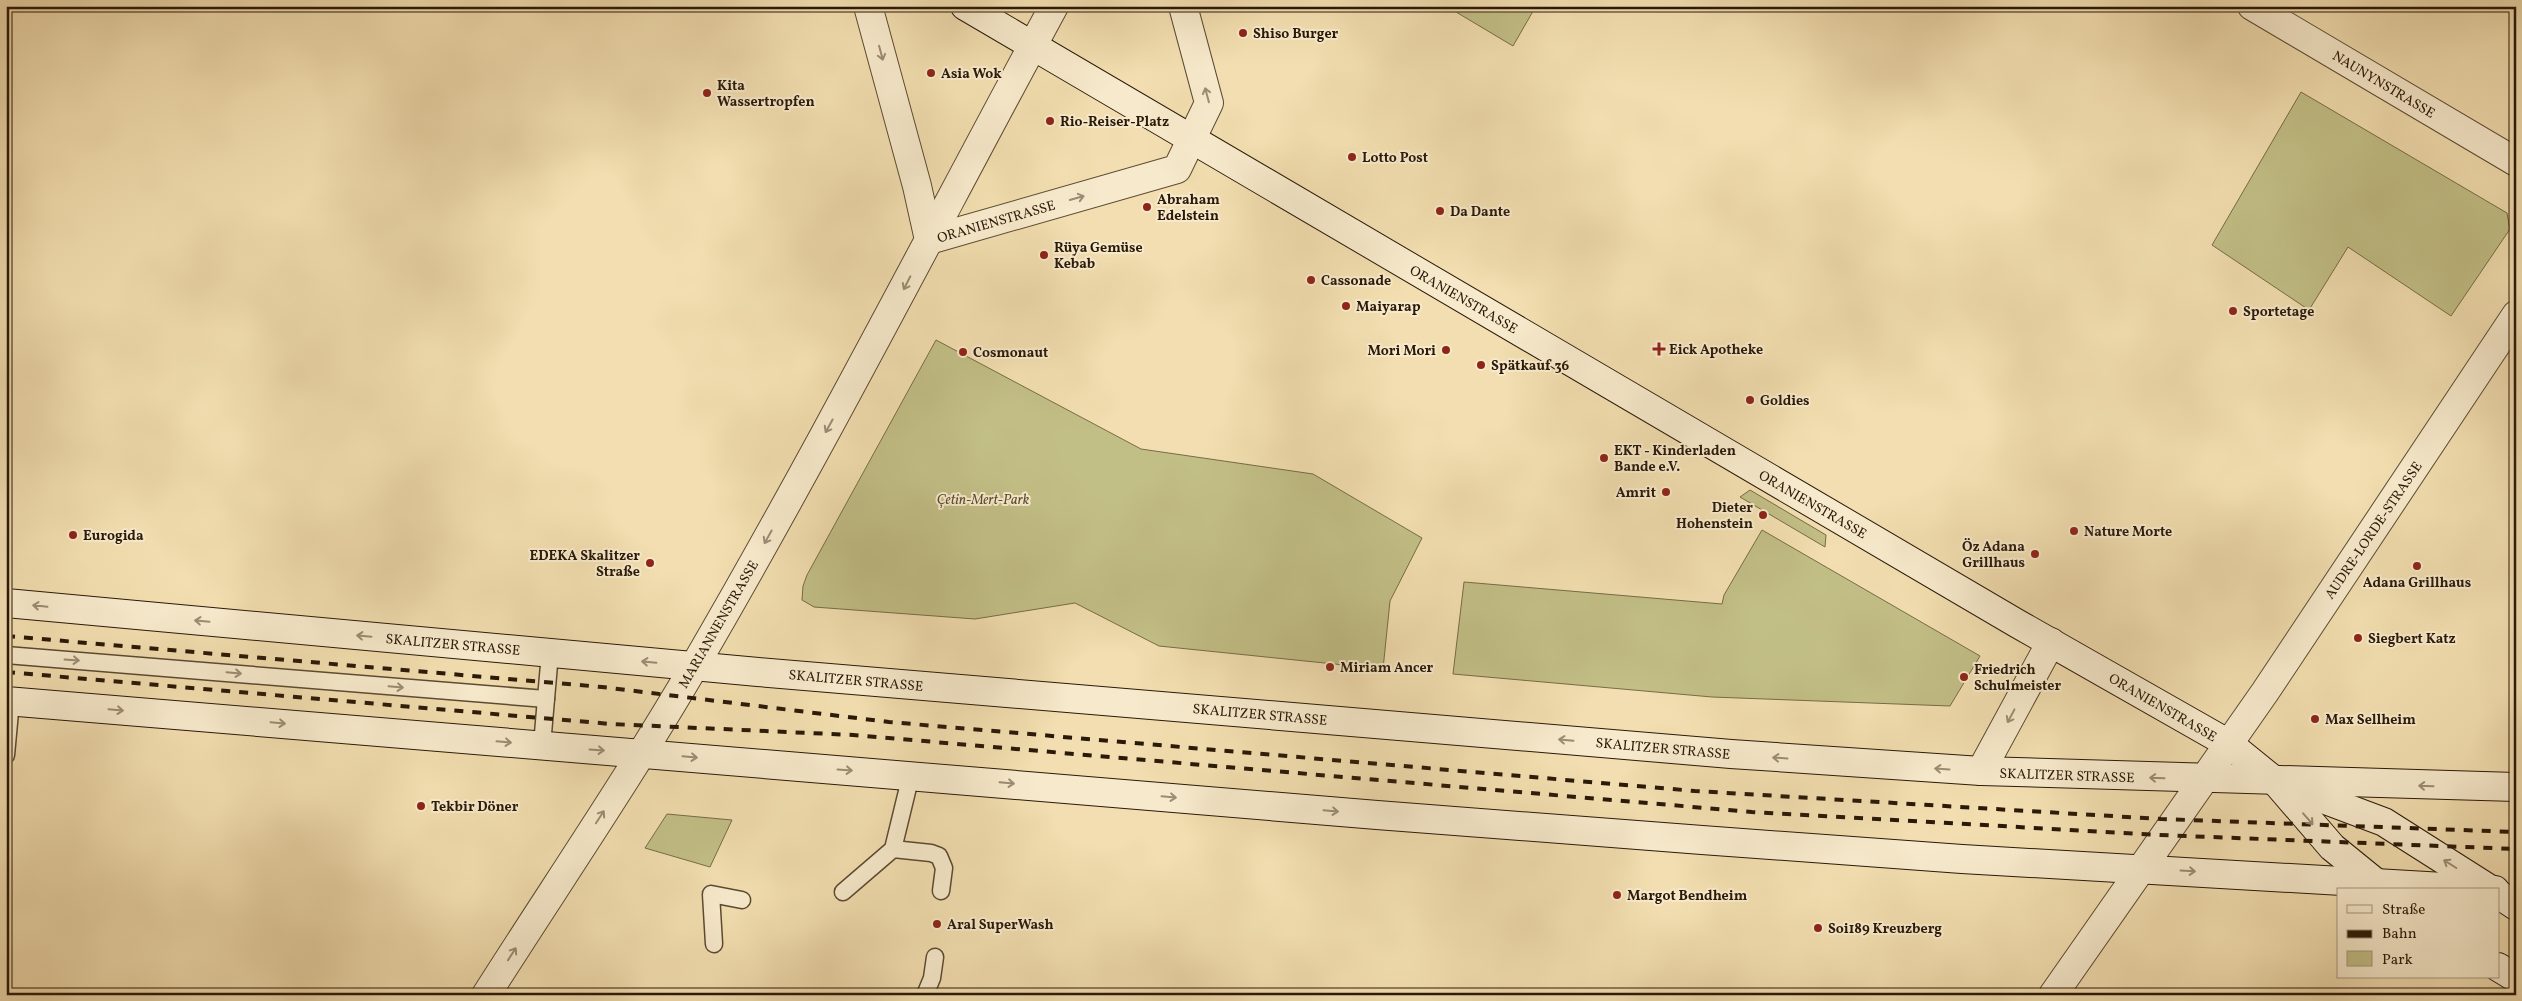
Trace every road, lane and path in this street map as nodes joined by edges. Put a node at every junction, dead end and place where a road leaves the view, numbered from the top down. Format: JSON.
{"nodes":[{"id":1,"x":868,"y":6,"type":"edge"},
{"id":2,"x":965,"y":6,"type":"edge"},
{"id":3,"x":1054,"y":6,"type":"edge"},
{"id":4,"x":1182,"y":6,"type":"edge"},
{"id":5,"x":2252,"y":6,"type":"edge"},
{"id":6,"x":1033,"y":46,"type":"junction"},
{"id":7,"x":1191,"y":139,"type":"junction"},
{"id":8,"x":2516,"y":162,"type":"edge"},
{"id":9,"x":929,"y":240,"type":"junction"},
{"id":10,"x":2516,"y":315,"type":"edge"},
{"id":11,"x":6,"y":603,"type":"edge"},
{"id":12,"x":2051,"y":642,"type":"junction"},
{"id":13,"x":550,"y":652,"type":"junction"},
{"id":14,"x":6,"y":655,"type":"edge"},
{"id":15,"x":694,"y":666,"type":"junction"},
{"id":16,"x":546,"y":699,"type":"junction"},
{"id":17,"x":9,"y":701,"type":"edge"},
{"id":18,"x":2229,"y":744,"type":"junction"},
{"id":19,"x":542,"y":745,"type":"junction"},
{"id":20,"x":642,"y":753,"type":"junction"},
{"id":21,"x":6,"y":755,"type":"edge"},
{"id":22,"x":1981,"y":771,"type":"junction"},
{"id":23,"x":912,"y":775,"type":"junction"},
{"id":24,"x":2204,"y":780,"type":"junction"},
{"id":25,"x":2276,"y":782,"type":"junction"},
{"id":26,"x":2516,"y":787,"type":"edge"},
{"id":27,"x":894,"y":849,"type":"junction"},
{"id":28,"x":2139,"y":869,"type":"junction"},
{"id":29,"x":2381,"y":886,"type":"edge"},
{"id":30,"x":2436,"y":888,"type":"edge"},
{"id":31,"x":2488,"y":888,"type":"edge"},
{"id":32,"x":2500,"y":890,"type":"edge"},
{"id":33,"x":942,"y":891,"type":"dead end"},
{"id":34,"x":2516,"y":891,"type":"edge"},
{"id":35,"x":843,"y":892,"type":"dead end"},
{"id":36,"x":2500,"y":895,"type":"edge"},
{"id":37,"x":742,"y":900,"type":"dead end"},
{"id":38,"x":2516,"y":906,"type":"edge"},
{"id":39,"x":714,"y":944,"type":"dead end"},
{"id":40,"x":935,"y":958,"type":"dead end"},
{"id":41,"x":2500,"y":968,"type":"edge"},
{"id":42,"x":2516,"y":978,"type":"edge"},
{"id":43,"x":486,"y":995,"type":"edge"},
{"id":44,"x":925,"y":995,"type":"edge"},
{"id":45,"x":2053,"y":995,"type":"edge"}],
"edges":[{"from":1,"to":9,"type":"street","name":"ORANIENSTRASSE","one_way":true},
{"from":2,"to":6,"type":"street"},
{"from":3,"to":6,"type":"street"},
{"from":7,"to":4,"type":"street","name":"ORANIENSTRASSE","one_way":true},
{"from":5,"to":8,"type":"street","name":"NAUNYNSTRASSE"},
{"from":6,"to":7,"type":"street"},
{"from":6,"to":9,"type":"street"},
{"from":9,"to":7,"type":"street","name":"ORANIENSTRASSE","one_way":true},
{"from":7,"to":12,"type":"street","name":"ORANIENSTRASSE"},
{"from":9,"to":15,"type":"street","name":"MARIANNENSTRASSE","one_way":true},
{"from":10,"to":18,"type":"street","name":"AUDRE-LORDE-STRASSE"},
{"from":13,"to":11,"type":"street","name":"SKALITZER STRASSE","one_way":true},
{"from":12,"to":18,"type":"street","name":"ORANIENSTRASSE"},
{"from":12,"to":22,"type":"street","one_way":true},
{"from":15,"to":13,"type":"street","name":"SKALITZER STRASSE","one_way":true},
{"from":13,"to":16,"type":"lane"},
{"from":14,"to":16,"type":"lane","one_way":true},
{"from":15,"to":20,"type":"street","name":"MARIANNENSTRASSE"},
{"from":22,"to":15,"type":"street","name":"SKALITZER STRASSE","one_way":true},
{"from":16,"to":19,"type":"lane"},
{"from":17,"to":19,"type":"street","one_way":true},
{"from":17,"to":21,"type":"lane"},
{"from":18,"to":24,"type":"street","name":"AUDRE-LORDE-STRASSE"},
{"from":18,"to":25,"type":"street","name":"ORANIENSTRASSE"},
{"from":19,"to":20,"type":"street","one_way":true},
{"from":20,"to":23,"type":"street","one_way":true},
{"from":43,"to":20,"type":"street","name":"MARIANNENSTRASSE","one_way":true},
{"from":24,"to":22,"type":"street","name":"SKALITZER STRASSE","one_way":true},
{"from":23,"to":27,"type":"lane"},
{"from":23,"to":28,"type":"street","one_way":true},
{"from":24,"to":25,"type":"street","name":"SKALITZER STRASSE"},
{"from":24,"to":28,"type":"street","name":"AUDRE-LORDE-STRASSE"},
{"from":26,"to":25,"type":"street","name":"SKALITZER STRASSE","one_way":true},
{"from":25,"to":29,"type":"street","one_way":true},
{"from":31,"to":25,"type":"street","one_way":true},
{"from":27,"to":33,"type":"lane"},
{"from":27,"to":35,"type":"lane"},
{"from":28,"to":29,"type":"street","one_way":true},
{"from":28,"to":45,"type":"street","name":"AUDRE-LORDE-STRASSE"},
{"from":29,"to":30,"type":"street"},
{"from":32,"to":34,"type":"street"},
{"from":36,"to":38,"type":"street"},
{"from":37,"to":39,"type":"lane"},
{"from":40,"to":44,"type":"lane"},
{"from":41,"to":42,"type":"street"}]}
